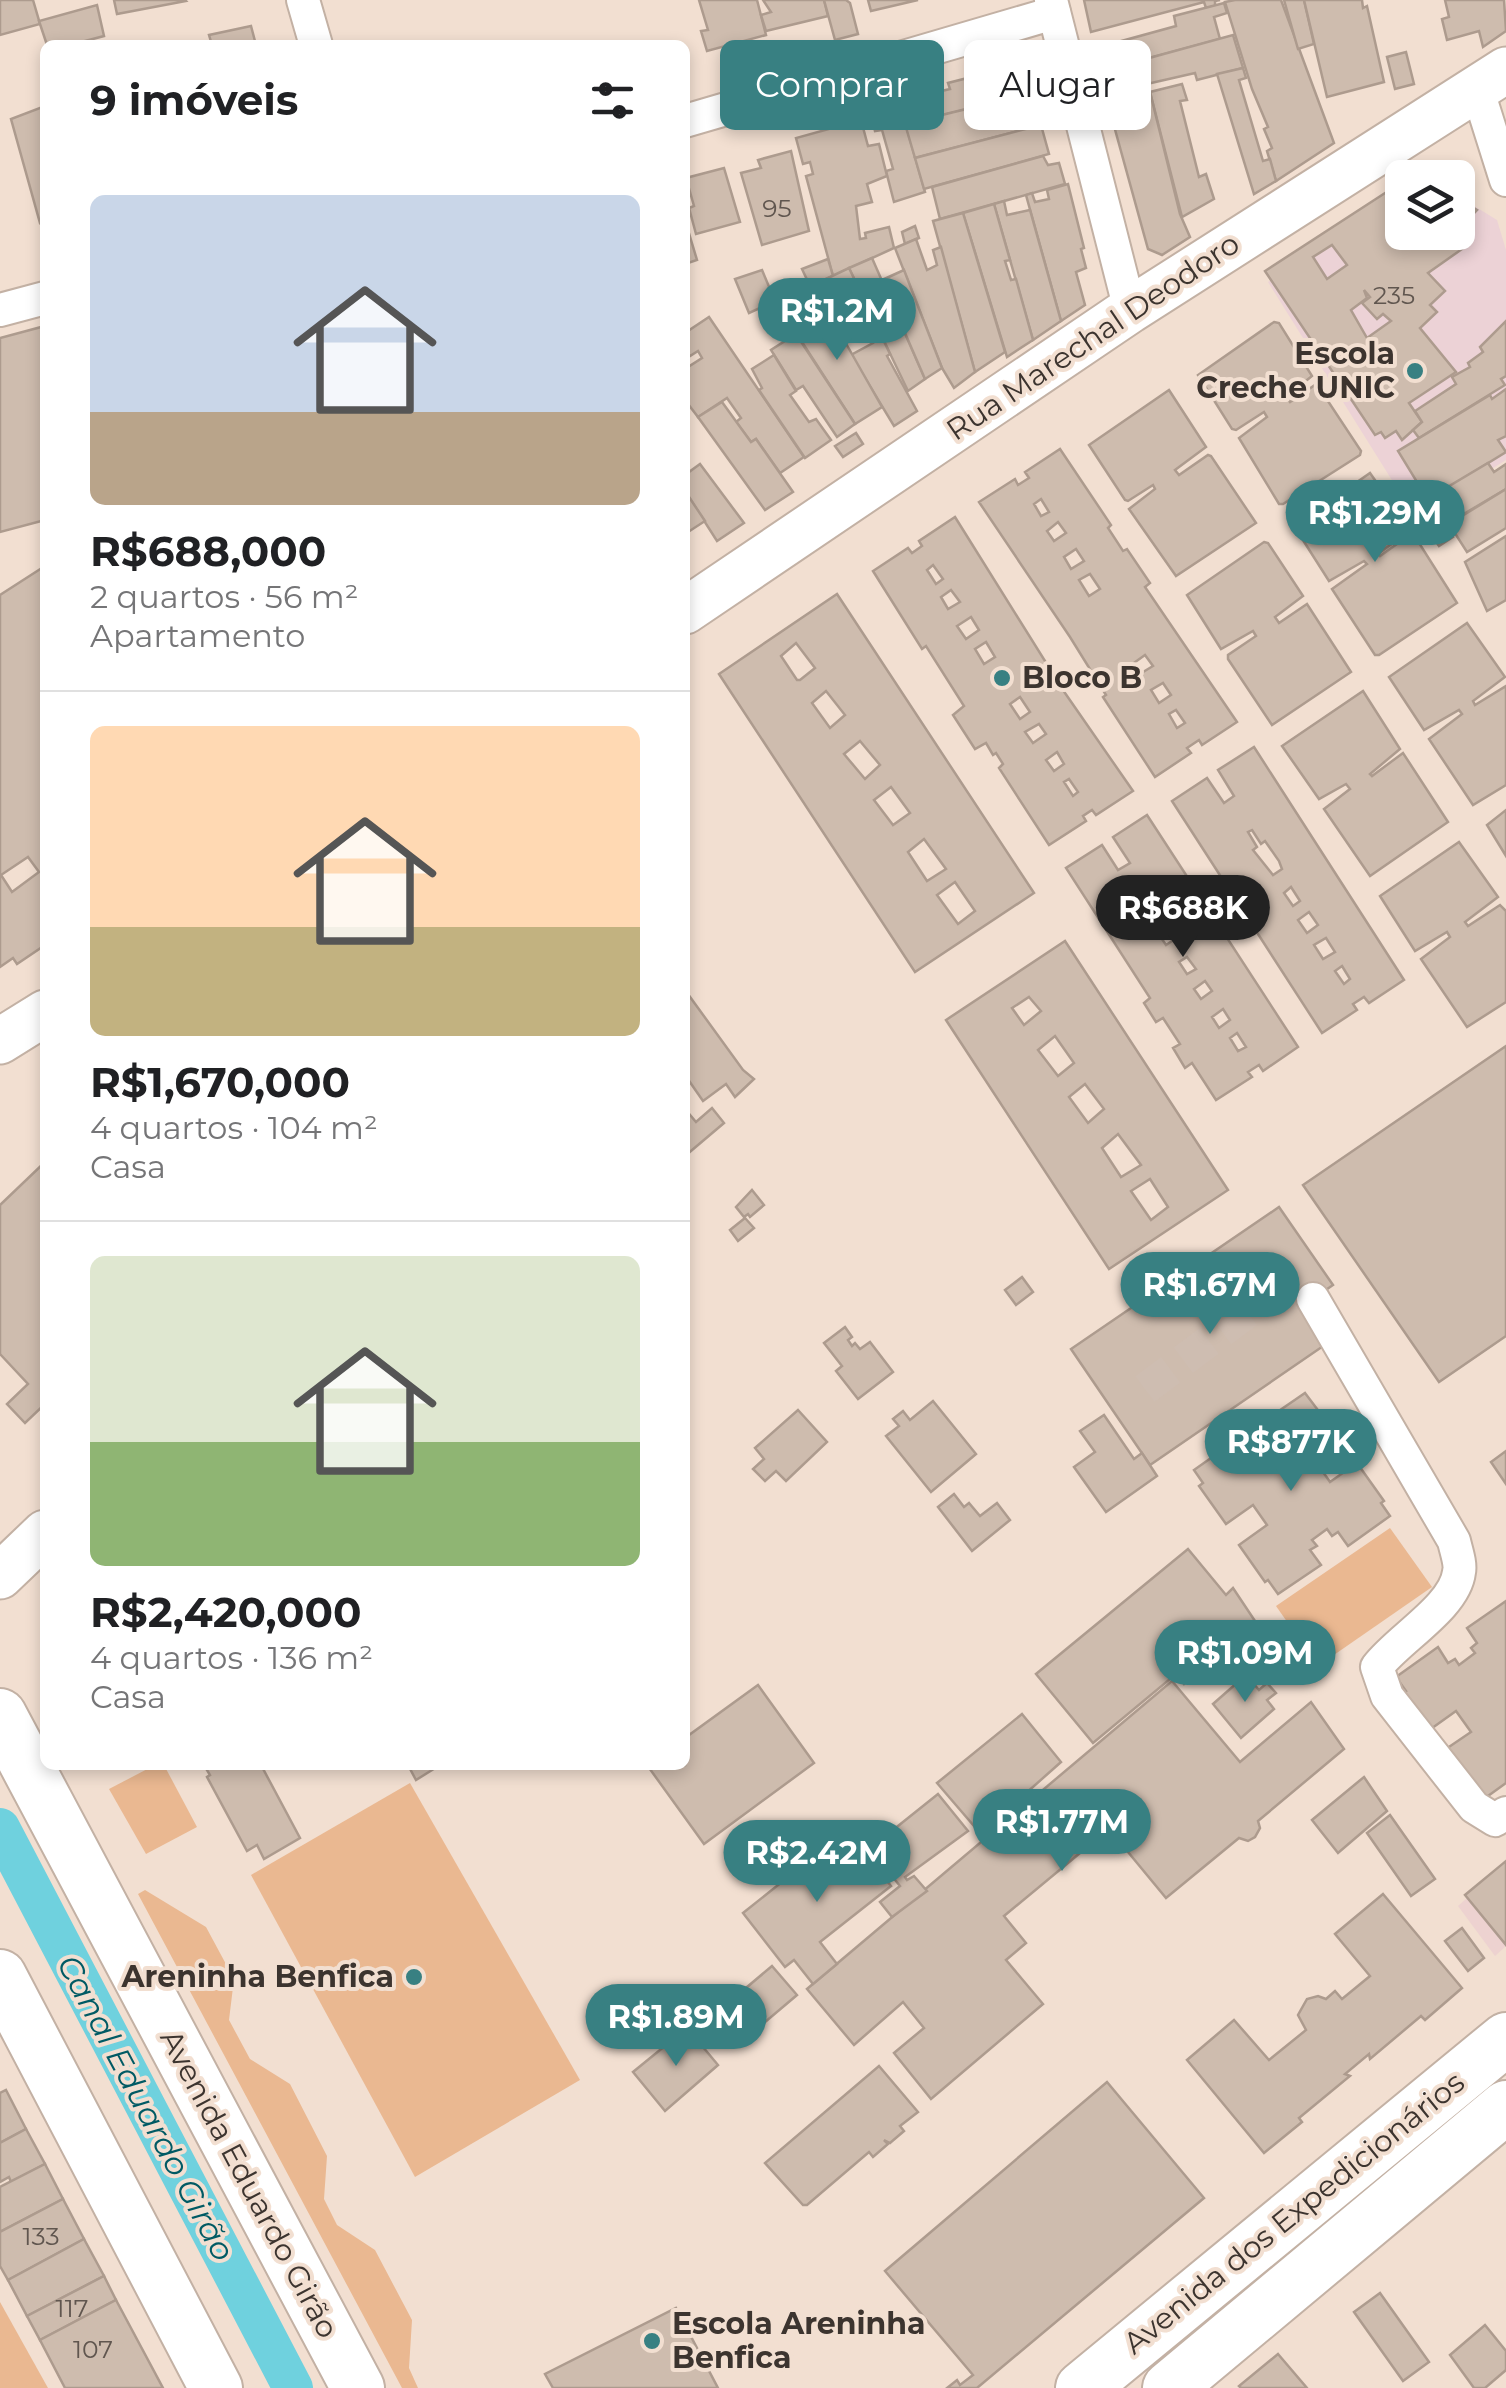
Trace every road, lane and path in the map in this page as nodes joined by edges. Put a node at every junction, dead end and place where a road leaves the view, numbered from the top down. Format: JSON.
{"nodes":[{"id":1,"x":303,"y":0,"type":"edge"},
{"id":2,"x":1052,"y":6,"type":"edge"},
{"id":3,"x":315,"y":40,"type":"edge"},
{"id":4,"x":1492,"y":79,"type":"edge"},
{"id":5,"x":690,"y":118,"type":"edge"},
{"id":6,"x":1506,"y":180,"type":"edge"},
{"id":7,"x":40,"y":299,"type":"edge"},
{"id":8,"x":0,"y":310,"type":"edge"},
{"id":9,"x":1130,"y":310,"type":"junction"},
{"id":10,"x":690,"y":608,"type":"edge"},
{"id":11,"x":40,"y":1016,"type":"edge"},
{"id":12,"x":0,"y":1041,"type":"edge"},
{"id":13,"x":1313,"y":1299,"type":"dead end"},
{"id":14,"x":40,"y":1538,"type":"edge"},
{"id":15,"x":0,"y":1576,"type":"edge"},
{"id":16,"x":0,"y":1714,"type":"edge"},
{"id":17,"x":1506,"y":1814,"type":"edge"},
{"id":18,"x":0,"y":1976,"type":"edge"},
{"id":19,"x":1506,"y":2039,"type":"edge"},
{"id":20,"x":1506,"y":2107,"type":"edge"},
{"id":21,"x":1286,"y":2223,"type":"junction"},
{"id":22,"x":1317,"y":2266,"type":"junction"},
{"id":23,"x":216,"y":2388,"type":"edge"},
{"id":24,"x":358,"y":2388,"type":"edge"},
{"id":25,"x":1082,"y":2388,"type":"edge"},
{"id":26,"x":1169,"y":2388,"type":"edge"}],
"edges":[{"from":1,"to":3,"type":"street"},
{"from":2,"to":5,"type":"street"},
{"from":2,"to":9,"type":"street"},
{"from":4,"to":6,"type":"street"},
{"from":4,"to":9,"type":"street","name":"Rua Marechal Deodoro"},
{"from":7,"to":8,"type":"street"},
{"from":9,"to":10,"type":"street","name":"Rua Marechal Deodoro"},
{"from":11,"to":12,"type":"street"},
{"from":13,"to":17,"type":"street"},
{"from":14,"to":15,"type":"street"},
{"from":16,"to":24,"type":"main road","name":"Avenida Eduardo Girão"},
{"from":18,"to":23,"type":"main road"},
{"from":19,"to":21,"type":"main road","name":"Avenida dos Expedicionários"},
{"from":20,"to":22,"type":"main road","name":"Avenida dos Expedicionários"},
{"from":21,"to":22,"type":"main road"},
{"from":21,"to":25,"type":"main road","name":"Avenida dos Expedicionários"},
{"from":22,"to":26,"type":"main road","name":"Avenida dos Expedicionários"}]}
